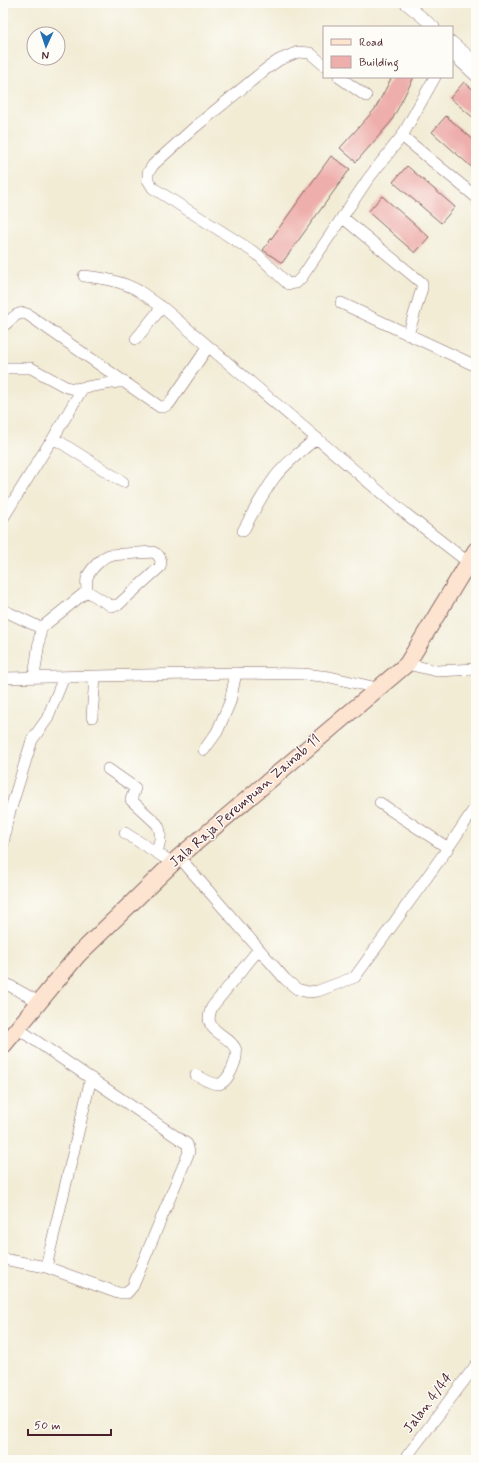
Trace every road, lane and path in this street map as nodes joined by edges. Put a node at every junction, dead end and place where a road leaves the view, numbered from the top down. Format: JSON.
{"nodes":[{"id":1,"x":405,"y":3,"type":"edge"},
{"id":2,"x":433,"y":26,"type":"edge"},
{"id":3,"x":453,"y":47,"type":"edge"},
{"id":4,"x":453,"y":47,"type":"edge"},
{"id":5,"x":476,"y":62,"type":"edge"},
{"id":6,"x":323,"y":64,"type":"edge"},
{"id":7,"x":476,"y":76,"type":"edge"},
{"id":8,"x":340,"y":78,"type":"edge"},
{"id":9,"x":434,"y":78,"type":"edge"},
{"id":10,"x":366,"y":96,"type":"dead end"},
{"id":11,"x":402,"y":136,"type":"junction"},
{"id":12,"x":476,"y":197,"type":"edge"},
{"id":13,"x":342,"y":217,"type":"junction"},
{"id":14,"x":84,"y":276,"type":"dead end"},
{"id":15,"x":341,"y":303,"type":"dead end"},
{"id":16,"x":162,"y":307,"type":"junction"},
{"id":17,"x":3,"y":326,"type":"edge"},
{"id":18,"x":408,"y":335,"type":"junction"},
{"id":19,"x":136,"y":339,"type":"dead end"},
{"id":20,"x":208,"y":348,"type":"junction"},
{"id":21,"x":476,"y":366,"type":"edge"},
{"id":22,"x":3,"y":368,"type":"edge"},
{"id":23,"x":124,"y":381,"type":"junction"},
{"id":24,"x":82,"y":389,"type":"junction"},
{"id":25,"x":317,"y":438,"type":"junction"},
{"id":26,"x":51,"y":442,"type":"junction"},
{"id":27,"x":123,"y":482,"type":"dead end"},
{"id":28,"x":4,"y":515,"type":"edge"},
{"id":29,"x":243,"y":531,"type":"dead end"},
{"id":30,"x":472,"y":556,"type":"edge"},
{"id":31,"x":87,"y":591,"type":"junction"},
{"id":32,"x":3,"y":610,"type":"edge"},
{"id":33,"x":42,"y":628,"type":"junction"},
{"id":34,"x":407,"y":664,"type":"junction"},
{"id":35,"x":476,"y":669,"type":"edge"},
{"id":36,"x":236,"y":674,"type":"junction"},
{"id":37,"x":34,"y":677,"type":"junction"},
{"id":38,"x":64,"y":677,"type":"junction"},
{"id":39,"x":95,"y":677,"type":"junction"},
{"id":40,"x":3,"y":678,"type":"edge"},
{"id":41,"x":377,"y":688,"type":"junction"},
{"id":42,"x":92,"y":717,"type":"dead end"},
{"id":43,"x":204,"y":750,"type":"dead end"},
{"id":44,"x":108,"y":769,"type":"dead end"},
{"id":45,"x":380,"y":803,"type":"dead end"},
{"id":46,"x":476,"y":806,"type":"edge"},
{"id":47,"x":125,"y":834,"type":"dead end"},
{"id":48,"x":3,"y":844,"type":"edge"},
{"id":49,"x":448,"y":848,"type":"junction"},
{"id":50,"x":157,"y":853,"type":"junction"},
{"id":51,"x":176,"y":860,"type":"junction"},
{"id":52,"x":259,"y":949,"type":"junction"},
{"id":53,"x":3,"y":982,"type":"edge"},
{"id":54,"x":39,"y":1002,"type":"junction"},
{"id":55,"x":17,"y":1028,"type":"junction"},
{"id":56,"x":3,"y":1046,"type":"edge"},
{"id":57,"x":196,"y":1075,"type":"dead end"},
{"id":58,"x":91,"y":1078,"type":"junction"},
{"id":59,"x":3,"y":1259,"type":"edge"},
{"id":60,"x":46,"y":1267,"type":"junction"},
{"id":61,"x":476,"y":1365,"type":"edge"},
{"id":62,"x":404,"y":1460,"type":"edge"}],
"edges":[{"from":1,"to":2,"type":"street"},
{"from":3,"to":5,"type":"street"},
{"from":4,"to":7,"type":"street"},
{"from":6,"to":13,"type":"street"},
{"from":8,"to":10,"type":"street"},
{"from":9,"to":11,"type":"street"},
{"from":11,"to":12,"type":"street"},
{"from":11,"to":13,"type":"street"},
{"from":13,"to":18,"type":"street"},
{"from":14,"to":16,"type":"street"},
{"from":15,"to":18,"type":"street"},
{"from":16,"to":19,"type":"street"},
{"from":16,"to":20,"type":"street"},
{"from":17,"to":23,"type":"street"},
{"from":18,"to":21,"type":"street"},
{"from":20,"to":23,"type":"street"},
{"from":20,"to":25,"type":"street"},
{"from":22,"to":24,"type":"street"},
{"from":23,"to":24,"type":"street"},
{"from":24,"to":26,"type":"street"},
{"from":25,"to":29,"type":"street"},
{"from":25,"to":30,"type":"street"},
{"from":26,"to":27,"type":"street"},
{"from":26,"to":28,"type":"street"},
{"from":30,"to":34,"type":"main road","name":"Jala Raja Perempuan Zainab 11"},
{"from":31,"to":31,"type":"street"},
{"from":31,"to":33,"type":"street"},
{"from":32,"to":33,"type":"street"},
{"from":33,"to":37,"type":"street"},
{"from":34,"to":35,"type":"street"},
{"from":34,"to":41,"type":"main road","name":"Jala Raja Perempuan Zainab 11"},
{"from":36,"to":39,"type":"street"},
{"from":36,"to":41,"type":"street"},
{"from":36,"to":43,"type":"street"},
{"from":37,"to":38,"type":"street"},
{"from":37,"to":40,"type":"street"},
{"from":38,"to":39,"type":"street"},
{"from":38,"to":48,"type":"street"},
{"from":39,"to":42,"type":"street"},
{"from":41,"to":51,"type":"main road","name":"Jala Raja Perempuan Zainab 11"},
{"from":44,"to":50,"type":"street"},
{"from":45,"to":49,"type":"street"},
{"from":46,"to":49,"type":"street"},
{"from":47,"to":50,"type":"street"},
{"from":49,"to":52,"type":"street"},
{"from":50,"to":51,"type":"street"},
{"from":51,"to":52,"type":"street"},
{"from":51,"to":54,"type":"main road","name":"Jala Raja Perempuan Zainab 11"},
{"from":52,"to":57,"type":"street"},
{"from":53,"to":54,"type":"street"},
{"from":54,"to":55,"type":"main road","name":"Jala Raja Perempuan Zainab 11"},
{"from":55,"to":56,"type":"main road","name":"Jala Raja Perempuan Zainab 11"},
{"from":55,"to":58,"type":"street"},
{"from":58,"to":60,"type":"street"},
{"from":58,"to":60,"type":"street"},
{"from":59,"to":60,"type":"street"},
{"from":61,"to":62,"type":"street","name":"Jalan 4/44"}]}
